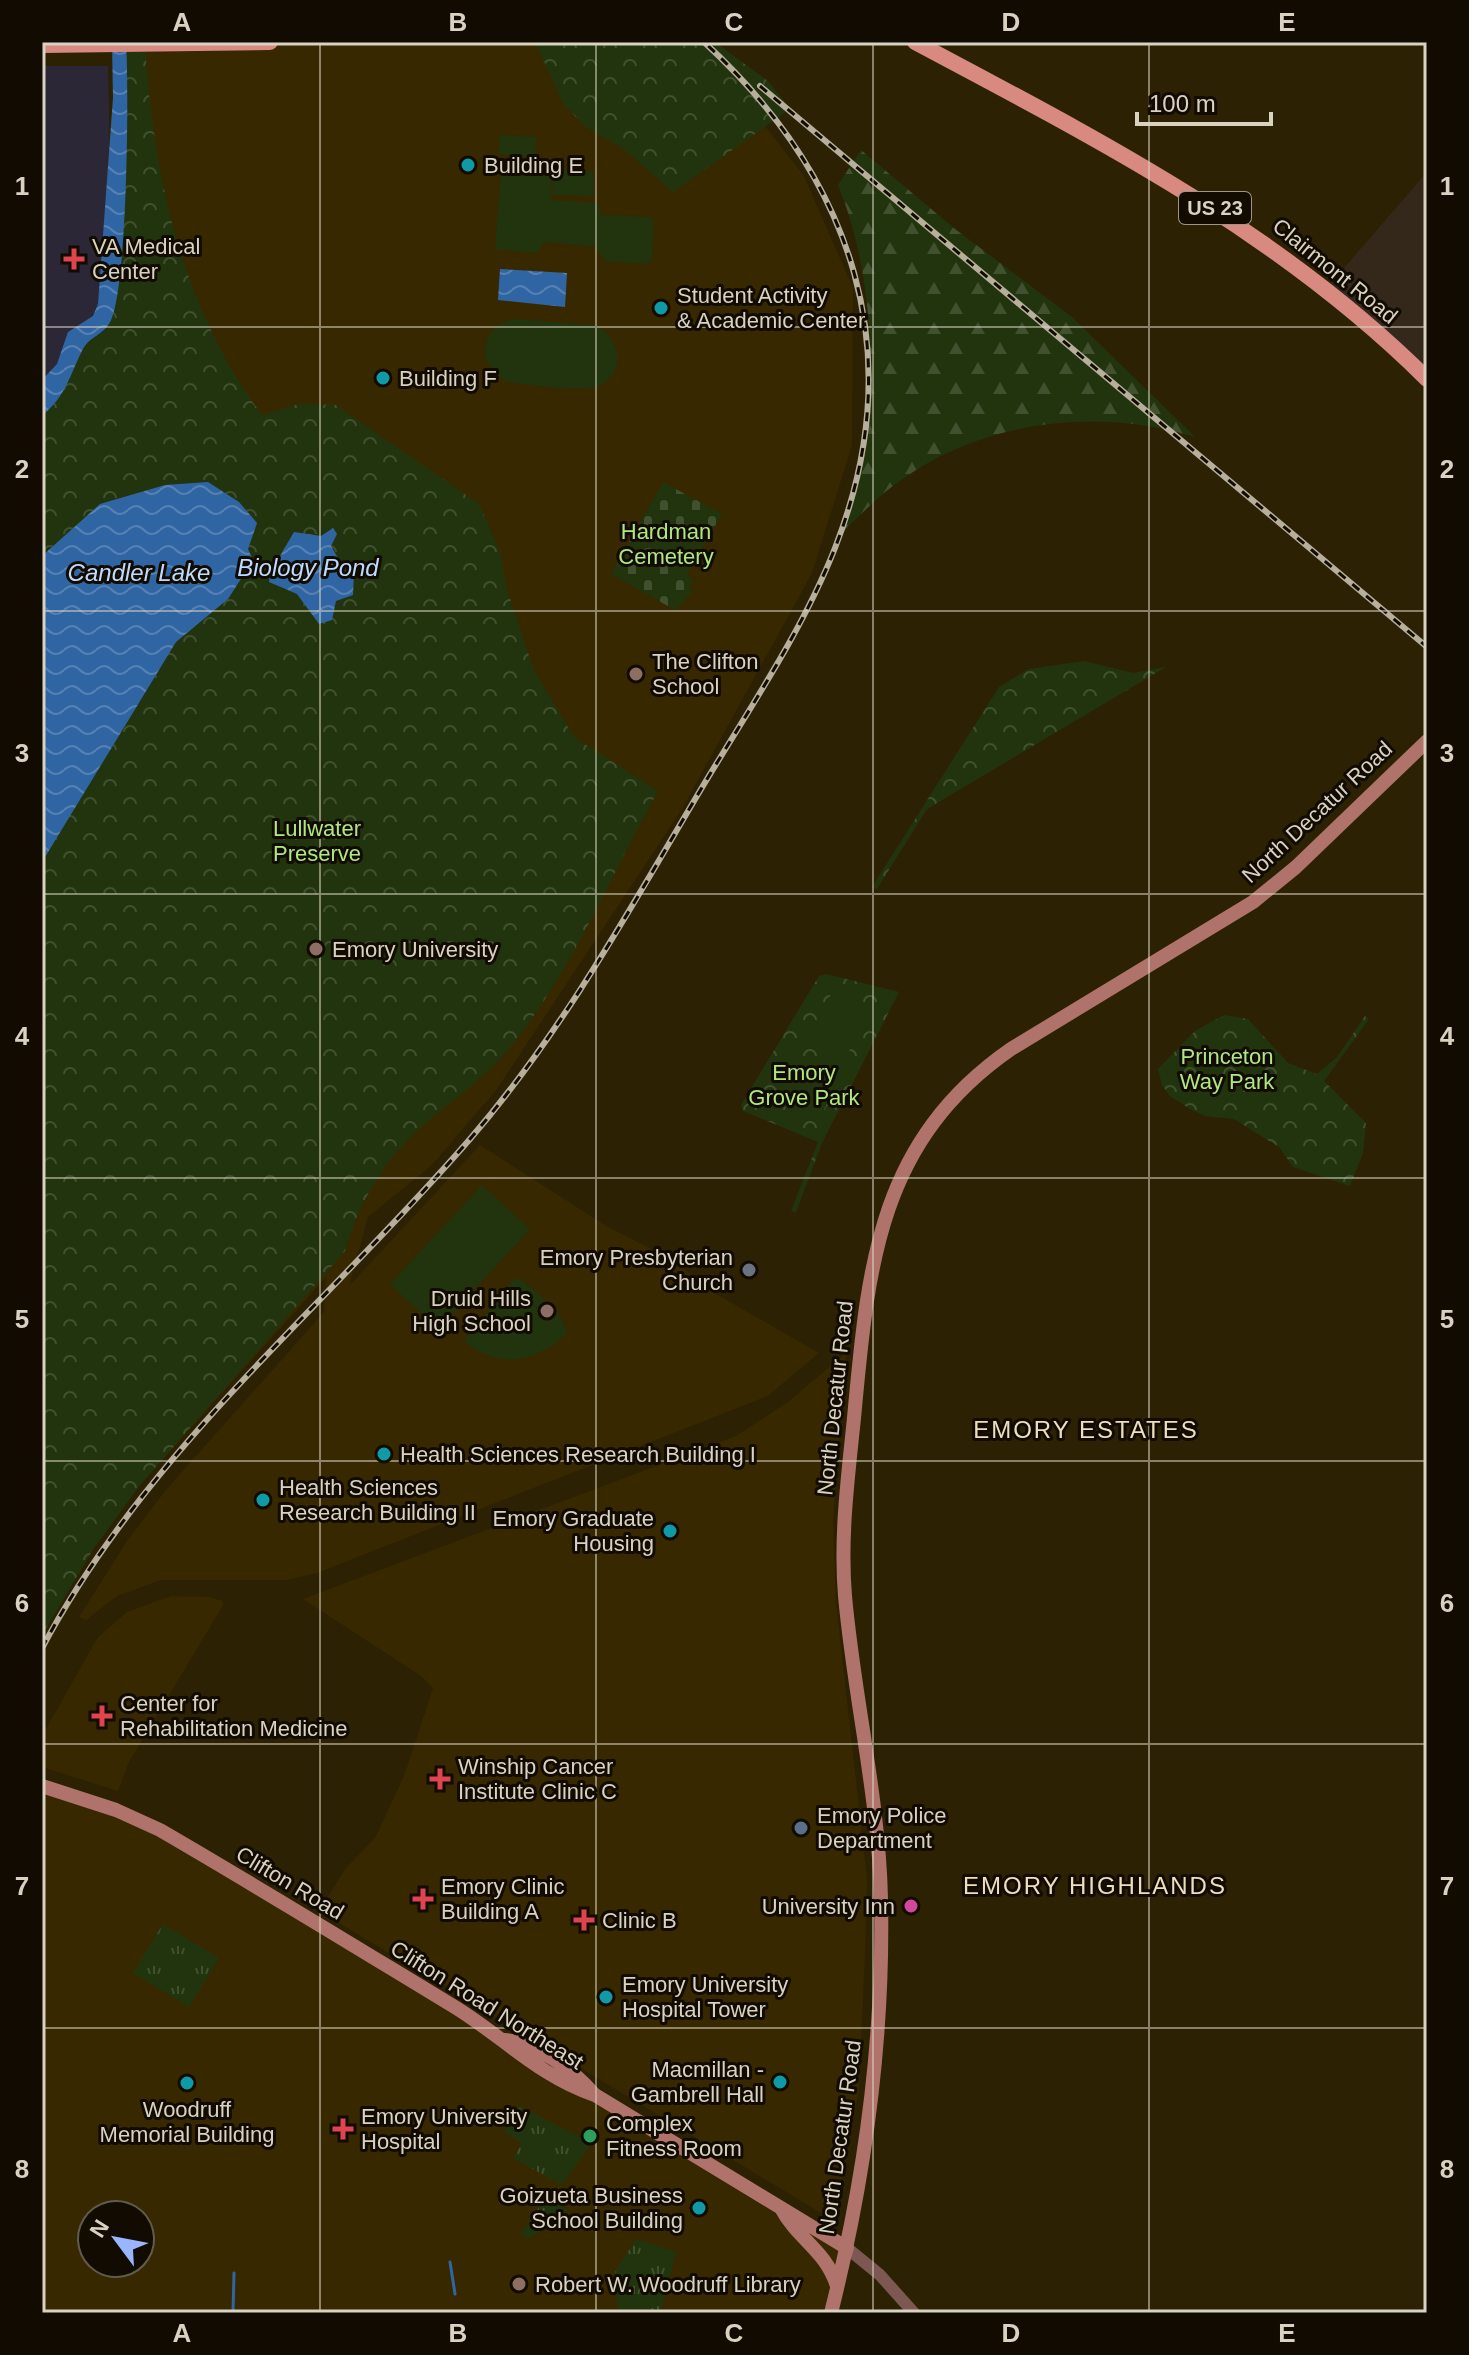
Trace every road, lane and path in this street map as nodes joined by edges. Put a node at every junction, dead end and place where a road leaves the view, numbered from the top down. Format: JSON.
{"nodes":[{"id":1,"x":231,"y":42,"type":"edge"},
{"id":2,"x":270,"y":42,"type":"edge"},
{"id":3,"x":915,"y":42,"type":"edge"},
{"id":4,"x":145,"y":44,"type":"edge"},
{"id":5,"x":42,"y":45,"type":"edge"},
{"id":6,"x":1427,"y":379,"type":"edge"},
{"id":7,"x":1427,"y":741,"type":"edge"},
{"id":8,"x":42,"y":1786,"type":"edge"},
{"id":9,"x":356,"y":1949,"type":"joint"},
{"id":10,"x":748,"y":2187,"type":"junction"},
{"id":11,"x":781,"y":2207,"type":"junction"},
{"id":12,"x":830,"y":2238,"type":"junction"},
{"id":13,"x":847,"y":2248,"type":"junction"},
{"id":14,"x":837,"y":2287,"type":"junction"},
{"id":15,"x":831,"y":2313,"type":"edge"},
{"id":16,"x":914,"y":2313,"type":"edge"}],
"edges":[{"from":1,"to":2,"type":"main road"},
{"from":1,"to":4,"type":"main road"},
{"from":3,"to":6,"type":"main road","name":"Clairmont Road","number":"US 23"},
{"from":4,"to":5,"type":"main road"},
{"from":7,"to":13,"type":"main road","name":"North Decatur Road"},
{"from":8,"to":9,"type":"main road","name":"Clifton Road"},
{"from":9,"to":10,"type":"main road","name":"Clifton Road Northeast"},
{"from":10,"to":11,"type":"main road"},
{"from":10,"to":12,"type":"main road"},
{"from":11,"to":12,"type":"main road"},
{"from":11,"to":14,"type":"main road"},
{"from":12,"to":13,"type":"main road"},
{"from":13,"to":14,"type":"main road","name":"North Decatur Road"},
{"from":13,"to":16,"type":"street"},
{"from":14,"to":15,"type":"main road","name":"North Decatur Road"}]}
